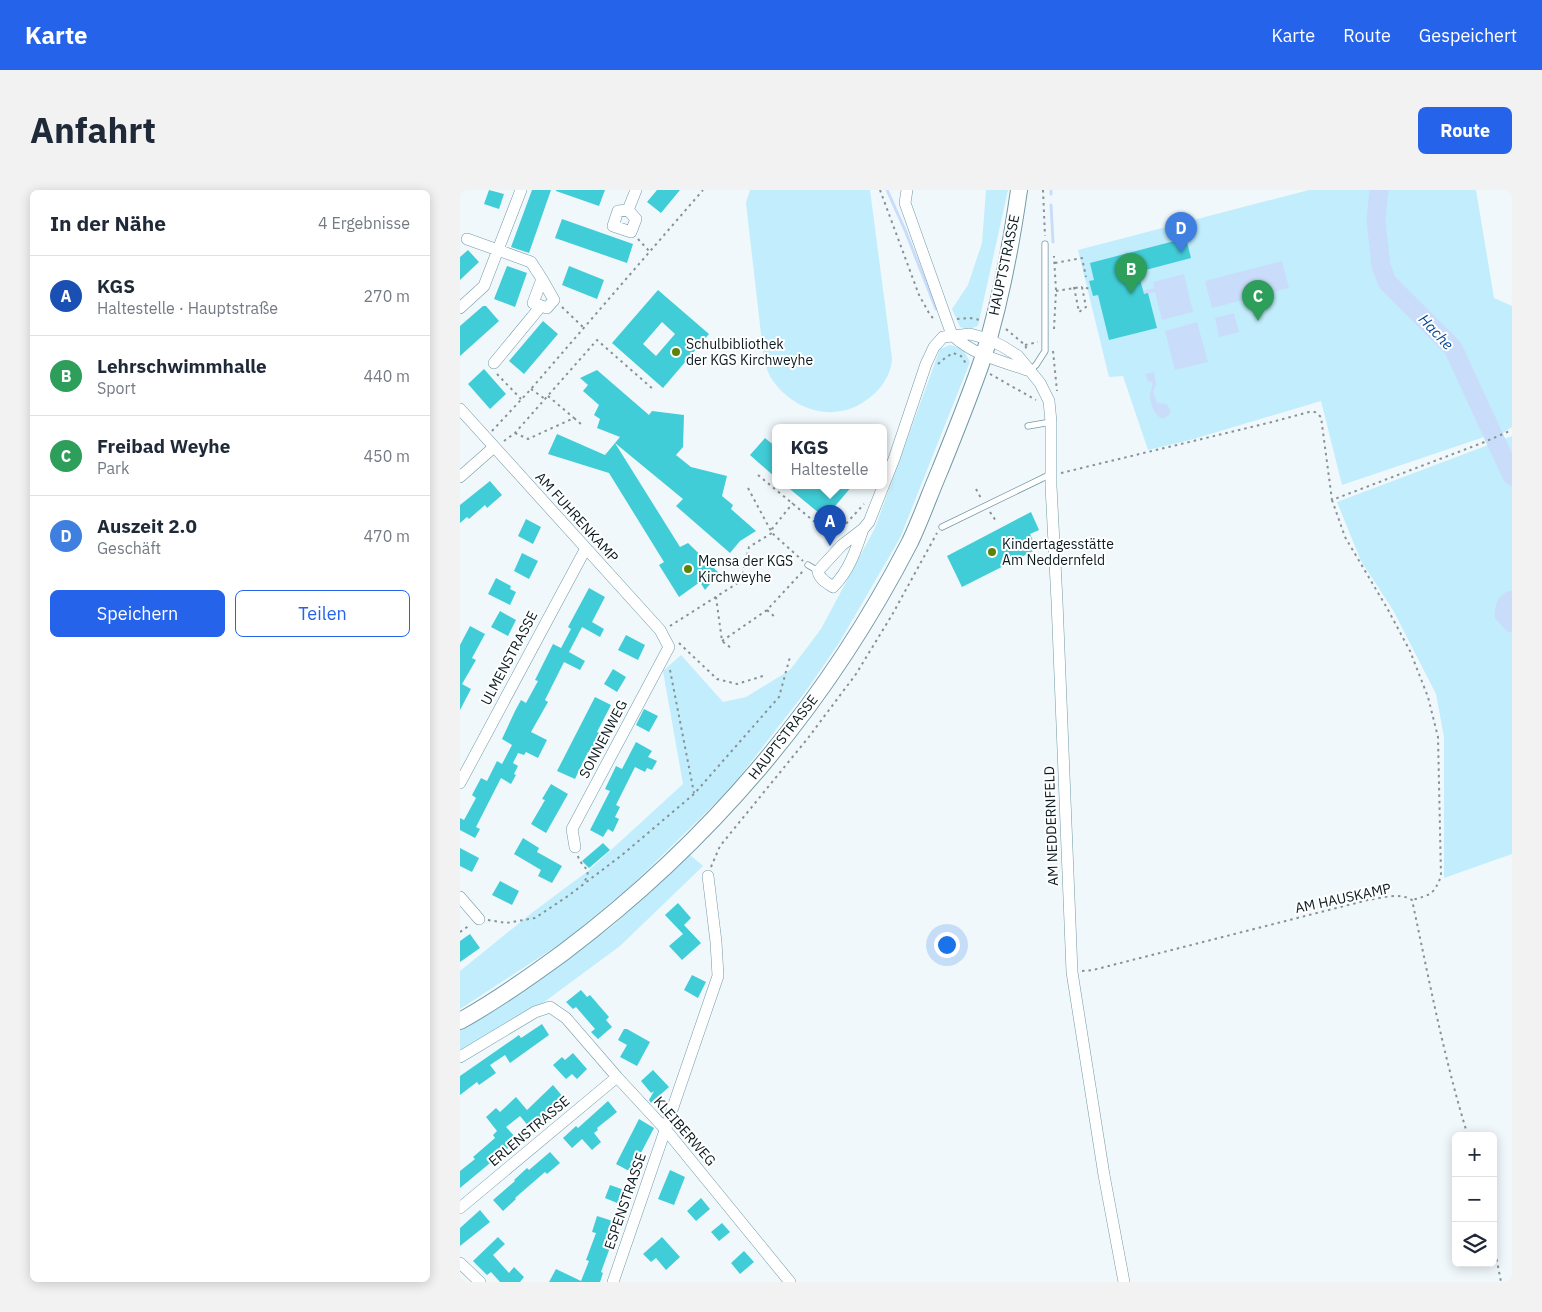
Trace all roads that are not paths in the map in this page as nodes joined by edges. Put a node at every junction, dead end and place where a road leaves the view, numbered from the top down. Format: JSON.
{"nodes":[{"id":1,"x":520,"y":190,"type":"edge"},
{"id":2,"x":636,"y":190,"type":"edge"},
{"id":3,"x":906,"y":190,"type":"edge"},
{"id":4,"x":1019,"y":190,"type":"edge"},
{"id":5,"x":628,"y":210,"type":"junction"},
{"id":6,"x":466,"y":239,"type":"dead end"},
{"id":7,"x":1045,"y":244,"type":"road end"},
{"id":8,"x":498,"y":251,"type":"junction"},
{"id":9,"x":542,"y":279,"type":"junction"},
{"id":10,"x":541,"y":306,"type":"junction"},
{"id":11,"x":460,"y":308,"type":"edge"},
{"id":12,"x":947,"y":336,"type":"junction"},
{"id":13,"x":988,"y":339,"type":"junction"},
{"id":14,"x":981,"y":362,"type":"junction"},
{"id":15,"x":494,"y":363,"type":"road end"},
{"id":16,"x":1029,"y":371,"type":"junction"},
{"id":17,"x":460,"y":408,"type":"edge"},
{"id":18,"x":1051,"y":422,"type":"junction"},
{"id":19,"x":1028,"y":426,"type":"dead end"},
{"id":20,"x":494,"y":447,"type":"junction"},
{"id":21,"x":1047,"y":476,"type":"dead end"},
{"id":22,"x":460,"y":477,"type":"edge"},
{"id":23,"x":887,"y":477,"type":"edge"},
{"id":24,"x":882,"y":489,"type":"edge"},
{"id":25,"x":942,"y":527,"type":"road end"},
{"id":26,"x":863,"y":529,"type":"junction"},
{"id":27,"x":586,"y":548,"type":"junction"},
{"id":28,"x":669,"y":648,"type":"joint"},
{"id":29,"x":460,"y":783,"type":"edge"},
{"id":30,"x":575,"y":846,"type":"road end"},
{"id":31,"x":708,"y":876,"type":"road end"},
{"id":32,"x":460,"y":897,"type":"edge"},
{"id":33,"x":479,"y":919,"type":"road end"},
{"id":34,"x":460,"y":1021,"type":"edge"},
{"id":35,"x":460,"y":1058,"type":"edge"},
{"id":36,"x":617,"y":1077,"type":"junction"},
{"id":37,"x":666,"y":1130,"type":"junction"},
{"id":38,"x":460,"y":1208,"type":"edge"},
{"id":39,"x":460,"y":1263,"type":"edge"},
{"id":40,"x":480,"y":1282,"type":"edge"},
{"id":41,"x":613,"y":1282,"type":"edge"},
{"id":42,"x":790,"y":1282,"type":"edge"},
{"id":43,"x":1124,"y":1282,"type":"edge"}],
"edges":[{"from":1,"to":8,"type":"street"},
{"from":2,"to":5,"type":"street"},
{"from":3,"to":12,"type":"street"},
{"from":4,"to":13,"type":"main road","name":"HAUPTSTRASSE"},
{"from":5,"to":5,"type":"street"},
{"from":6,"to":8,"type":"street"},
{"from":7,"to":16,"type":"lane"},
{"from":8,"to":9,"type":"street"},
{"from":8,"to":11,"type":"street"},
{"from":9,"to":10,"type":"street"},
{"from":9,"to":10,"type":"street"},
{"from":10,"to":15,"type":"street"},
{"from":12,"to":13,"type":"street"},
{"from":12,"to":14,"type":"street"},
{"from":12,"to":23,"type":"street"},
{"from":13,"to":14,"type":"main road","name":"HAUPTSTRASSE"},
{"from":13,"to":16,"type":"street","name":"AM NEDDERNFELD"},
{"from":14,"to":16,"type":"street"},
{"from":14,"to":34,"type":"main road","name":"HAUPTSTRASSE"},
{"from":16,"to":18,"type":"street","name":"AM NEDDERNFELD"},
{"from":17,"to":20,"type":"street","name":"AM FUHRENKAMP"},
{"from":18,"to":19,"type":"lane"},
{"from":18,"to":43,"type":"street","name":"AM NEDDERNFELD"},
{"from":20,"to":22,"type":"street"},
{"from":20,"to":27,"type":"street","name":"AM FUHRENKAMP"},
{"from":21,"to":25,"type":"lane"},
{"from":24,"to":26,"type":"street"},
{"from":26,"to":26,"type":"street"},
{"from":27,"to":28,"type":"street","name":"AM FUHRENKAMP"},
{"from":27,"to":29,"type":"street","name":"ULMENSTRASSE"},
{"from":28,"to":30,"type":"street","name":"SONNENWEG"},
{"from":31,"to":37,"type":"street","name":"ESPENSTRASSE"},
{"from":32,"to":33,"type":"street"},
{"from":35,"to":36,"type":"street","name":"KLEIBERWEG"},
{"from":36,"to":37,"type":"street","name":"KLEIBERWEG"},
{"from":36,"to":38,"type":"street","name":"ERLENSTRASSE"},
{"from":37,"to":41,"type":"street","name":"ESPENSTRASSE"},
{"from":37,"to":42,"type":"street","name":"KLEIBERWEG"},
{"from":39,"to":40,"type":"street"}]}
